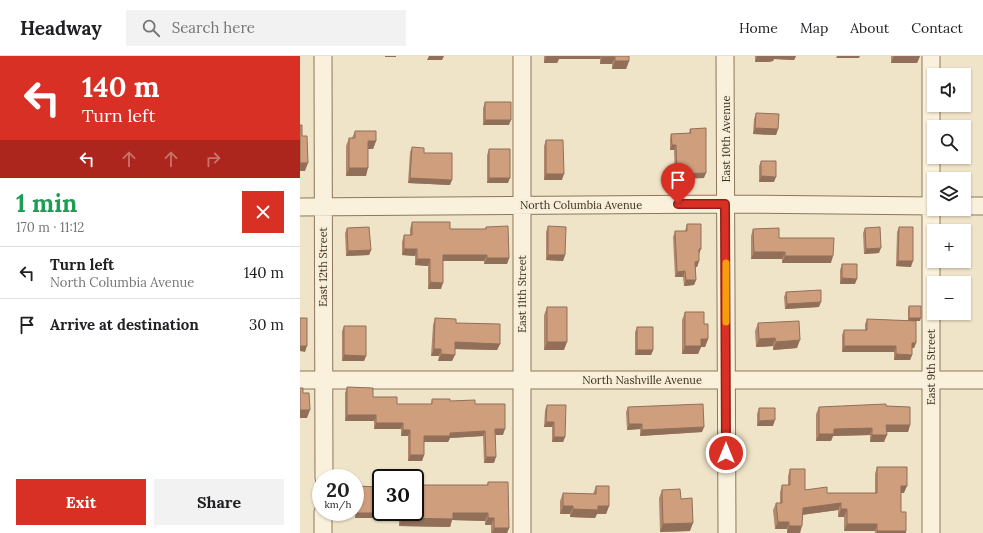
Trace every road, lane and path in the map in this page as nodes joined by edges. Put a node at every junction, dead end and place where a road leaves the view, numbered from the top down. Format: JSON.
{"nodes":[{"id":1,"x":323,"y":56,"type":"edge"},
{"id":2,"x":522,"y":56,"type":"edge"},
{"id":3,"x":725,"y":56,"type":"edge"},
{"id":4,"x":931,"y":56,"type":"edge"},
{"id":5,"x":933,"y":172,"type":"edge"},
{"id":6,"x":725,"y":204,"type":"junction"},
{"id":7,"x":522,"y":205,"type":"junction"},
{"id":8,"x":927,"y":206,"type":"edge"},
{"id":9,"x":971,"y":206,"type":"edge"},
{"id":10,"x":983,"y":206,"type":"edge"},
{"id":11,"x":300,"y":207,"type":"edge"},
{"id":12,"x":323,"y":207,"type":"junction"},
{"id":13,"x":933,"y":216,"type":"edge"},
{"id":14,"x":300,"y":380,"type":"edge"},
{"id":15,"x":323,"y":380,"type":"junction"},
{"id":16,"x":726,"y":380,"type":"junction"},
{"id":17,"x":930,"y":380,"type":"junction"},
{"id":18,"x":983,"y":380,"type":"edge"},
{"id":19,"x":522,"y":381,"type":"junction"},
{"id":20,"x":324,"y":469,"type":"edge"},
{"id":21,"x":324,"y":521,"type":"edge"},
{"id":22,"x":323,"y":533,"type":"edge"},
{"id":23,"x":522,"y":533,"type":"edge"},
{"id":24,"x":727,"y":533,"type":"edge"},
{"id":25,"x":931,"y":533,"type":"edge"}],
"edges":[{"from":1,"to":12,"type":"street","name":"East 12th Street"},
{"from":2,"to":7,"type":"street","name":"East 11th Street"},
{"from":3,"to":6,"type":"street","name":"East 10th Avenue"},
{"from":4,"to":5,"type":"street","name":"East 9th Street"},
{"from":6,"to":7,"type":"street","name":"North Columbia Avenue"},
{"from":6,"to":8,"type":"street","name":"North Columbia Avenue"},
{"from":6,"to":16,"type":"street","name":"East 10th Avenue"},
{"from":7,"to":12,"type":"street","name":"North Columbia Avenue"},
{"from":7,"to":19,"type":"street","name":"East 11th Street"},
{"from":9,"to":10,"type":"street"},
{"from":11,"to":12,"type":"street","name":"North Columbia Avenue"},
{"from":12,"to":15,"type":"street","name":"East 12th Street"},
{"from":13,"to":17,"type":"street","name":"East 9th Street"},
{"from":14,"to":15,"type":"street","name":"North Nashville Avenue"},
{"from":15,"to":19,"type":"street","name":"North Nashville Avenue"},
{"from":15,"to":20,"type":"street","name":"East 12th Street"},
{"from":16,"to":17,"type":"street","name":"North Nashville Avenue"},
{"from":16,"to":19,"type":"street","name":"North Nashville Avenue"},
{"from":16,"to":24,"type":"street","name":"East 10th Avenue"},
{"from":17,"to":18,"type":"street","name":"North Nashville Avenue"},
{"from":17,"to":25,"type":"street","name":"East 9th Street"},
{"from":19,"to":23,"type":"street","name":"East 11th Street"},
{"from":21,"to":22,"type":"street"}]}
